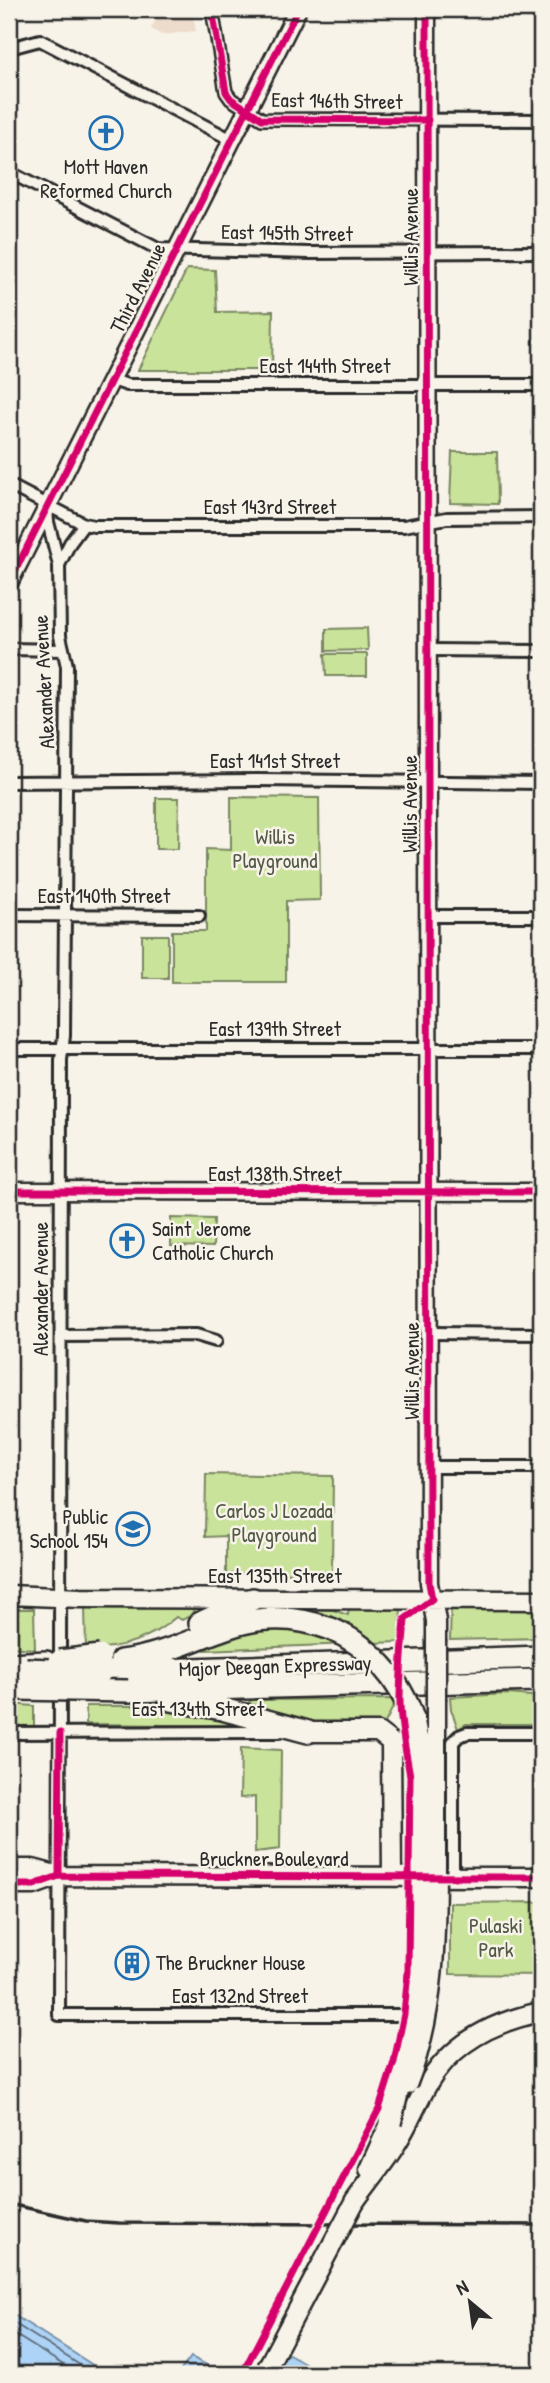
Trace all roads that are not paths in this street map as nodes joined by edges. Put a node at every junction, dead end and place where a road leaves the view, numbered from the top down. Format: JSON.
{"nodes":[{"id":1,"x":212,"y":9,"type":"edge"},
{"id":2,"x":298,"y":9,"type":"edge"},
{"id":3,"x":427,"y":9,"type":"edge"},
{"id":4,"x":9,"y":46,"type":"edge"},
{"id":5,"x":247,"y":110,"type":"junction"},
{"id":6,"x":428,"y":120,"type":"junction"},
{"id":7,"x":541,"y":120,"type":"edge"},
{"id":8,"x":233,"y":140,"type":"junction"},
{"id":9,"x":9,"y":172,"type":"edge"},
{"id":10,"x":177,"y":250,"type":"junction"},
{"id":11,"x":541,"y":252,"type":"edge"},
{"id":12,"x":429,"y":253,"type":"junction"},
{"id":13,"x":110,"y":379,"type":"junction"},
{"id":14,"x":428,"y":385,"type":"junction"},
{"id":15,"x":541,"y":385,"type":"edge"},
{"id":16,"x":9,"y":485,"type":"edge"},
{"id":17,"x":47,"y":505,"type":"junction"},
{"id":18,"x":541,"y":517,"type":"edge"},
{"id":19,"x":428,"y":522,"type":"junction"},
{"id":20,"x":85,"y":524,"type":"junction"},
{"id":21,"x":60,"y":565,"type":"junction"},
{"id":22,"x":9,"y":583,"type":"edge"},
{"id":23,"x":9,"y":649,"type":"edge"},
{"id":24,"x":63,"y":650,"type":"junction"},
{"id":25,"x":427,"y":650,"type":"junction"},
{"id":26,"x":541,"y":651,"type":"edge"},
{"id":27,"x":66,"y":781,"type":"junction"},
{"id":28,"x":9,"y":782,"type":"edge"},
{"id":29,"x":428,"y":782,"type":"junction"},
{"id":30,"x":541,"y":783,"type":"edge"},
{"id":31,"x":9,"y":915,"type":"edge"},
{"id":32,"x":64,"y":916,"type":"junction"},
{"id":33,"x":199,"y":916,"type":"dead end"},
{"id":34,"x":427,"y":916,"type":"junction"},
{"id":35,"x":541,"y":916,"type":"edge"},
{"id":36,"x":9,"y":1048,"type":"edge"},
{"id":37,"x":62,"y":1049,"type":"junction"},
{"id":38,"x":428,"y":1049,"type":"junction"},
{"id":39,"x":541,"y":1049,"type":"edge"},
{"id":40,"x":9,"y":1191,"type":"edge"},
{"id":41,"x":60,"y":1191,"type":"junction"},
{"id":42,"x":429,"y":1192,"type":"junction"},
{"id":43,"x":541,"y":1192,"type":"edge"},
{"id":44,"x":429,"y":1334,"type":"junction"},
{"id":45,"x":541,"y":1334,"type":"edge"},
{"id":46,"x":61,"y":1336,"type":"junction"},
{"id":47,"x":216,"y":1341,"type":"dead end"},
{"id":48,"x":541,"y":1467,"type":"edge"},
{"id":49,"x":429,"y":1468,"type":"junction"},
{"id":50,"x":9,"y":1595,"type":"edge"},
{"id":51,"x":60,"y":1597,"type":"junction"},
{"id":52,"x":253,"y":1600,"type":"junction"},
{"id":53,"x":432,"y":1600,"type":"junction"},
{"id":54,"x":541,"y":1600,"type":"edge"},
{"id":55,"x":541,"y":1657,"type":"edge"},
{"id":56,"x":101,"y":1663,"type":"junction"},
{"id":57,"x":17,"y":1665,"type":"edge"},
{"id":58,"x":541,"y":1681,"type":"edge"},
{"id":59,"x":471,"y":1682,"type":"junction"},
{"id":60,"x":13,"y":1689,"type":"edge"},
{"id":61,"x":541,"y":1690,"type":"edge"},
{"id":62,"x":128,"y":1691,"type":"junction"},
{"id":63,"x":308,"y":1732,"type":"junction"},
{"id":64,"x":541,"y":1732,"type":"edge"},
{"id":65,"x":9,"y":1733,"type":"edge"},
{"id":66,"x":60,"y":1733,"type":"junction"},
{"id":67,"x":428,"y":1850,"type":"junction"},
{"id":68,"x":9,"y":1869,"type":"edge"},
{"id":69,"x":60,"y":1876,"type":"junction"},
{"id":70,"x":392,"y":1876,"type":"junction"},
{"id":71,"x":425,"y":1876,"type":"junction"},
{"id":72,"x":453,"y":1876,"type":"junction"},
{"id":73,"x":541,"y":1877,"type":"edge"},
{"id":74,"x":9,"y":1885,"type":"edge"},
{"id":75,"x":541,"y":2012,"type":"edge"},
{"id":76,"x":59,"y":2015,"type":"joint"},
{"id":77,"x":390,"y":2123,"type":"joint"},
{"id":78,"x":355,"y":2201,"type":"junction"},
{"id":79,"x":264,"y":2374,"type":"edge"}],
"edges":[{"from":1,"to":5,"type":"street"},
{"from":2,"to":5,"type":"main road","name":"Third Avenue"},
{"from":3,"to":6,"type":"main road","name":"Willis Avenue"},
{"from":4,"to":8,"type":"street"},
{"from":5,"to":6,"type":"street","name":"East 146th Street"},
{"from":5,"to":8,"type":"main road","name":"Third Avenue"},
{"from":6,"to":7,"type":"street","name":"East 146th Street"},
{"from":6,"to":12,"type":"main road","name":"Willis Avenue"},
{"from":8,"to":10,"type":"main road","name":"Third Avenue"},
{"from":9,"to":10,"type":"street","name":"East 145th Street"},
{"from":10,"to":12,"type":"street","name":"East 145th Street"},
{"from":10,"to":13,"type":"main road","name":"Third Avenue"},
{"from":11,"to":12,"type":"street","name":"East 145th Street"},
{"from":12,"to":14,"type":"main road","name":"Willis Avenue"},
{"from":13,"to":14,"type":"street","name":"East 144th Street"},
{"from":13,"to":17,"type":"main road","name":"Third Avenue"},
{"from":14,"to":15,"type":"street","name":"East 144th Street"},
{"from":14,"to":19,"type":"main road","name":"Willis Avenue"},
{"from":16,"to":17,"type":"street","name":"East 143rd Street"},
{"from":17,"to":20,"type":"street","name":"East 143rd Street"},
{"from":17,"to":21,"type":"street","name":"Alexander Avenue"},
{"from":17,"to":22,"type":"main road","name":"Third Avenue"},
{"from":18,"to":19,"type":"street","name":"East 143rd Street"},
{"from":19,"to":20,"type":"street","name":"East 143rd Street"},
{"from":19,"to":25,"type":"main road","name":"Willis Avenue"},
{"from":20,"to":21,"type":"street","name":"Alexander Avenue"},
{"from":21,"to":24,"type":"street","name":"Alexander Avenue"},
{"from":23,"to":24,"type":"street"},
{"from":24,"to":27,"type":"street","name":"Alexander Avenue"},
{"from":25,"to":26,"type":"street"},
{"from":25,"to":29,"type":"main road","name":"Willis Avenue"},
{"from":27,"to":28,"type":"street","name":"East 141st Street"},
{"from":27,"to":29,"type":"street","name":"East 141st Street"},
{"from":27,"to":32,"type":"street","name":"Alexander Avenue"},
{"from":29,"to":30,"type":"street","name":"East 141st Street"},
{"from":29,"to":34,"type":"main road","name":"Willis Avenue"},
{"from":31,"to":32,"type":"street","name":"East 140th Street"},
{"from":32,"to":33,"type":"street","name":"East 140th Street"},
{"from":32,"to":37,"type":"street","name":"Alexander Avenue"},
{"from":34,"to":35,"type":"street"},
{"from":34,"to":38,"type":"main road","name":"Willis Avenue"},
{"from":36,"to":37,"type":"street","name":"East 139th Street"},
{"from":37,"to":38,"type":"street","name":"East 139th Street"},
{"from":37,"to":41,"type":"street","name":"Alexander Avenue"},
{"from":38,"to":39,"type":"street","name":"East 139th Street"},
{"from":38,"to":42,"type":"main road","name":"Willis Avenue"},
{"from":40,"to":41,"type":"main road","name":"East 138th Street"},
{"from":41,"to":42,"type":"main road","name":"East 138th Street"},
{"from":41,"to":46,"type":"street","name":"Alexander Avenue"},
{"from":42,"to":43,"type":"main road","name":"East 138th Street"},
{"from":42,"to":44,"type":"main road","name":"Willis Avenue"},
{"from":44,"to":45,"type":"street"},
{"from":44,"to":49,"type":"main road","name":"Willis Avenue"},
{"from":46,"to":47,"type":"street"},
{"from":46,"to":51,"type":"street","name":"Alexander Avenue"},
{"from":48,"to":49,"type":"street"},
{"from":49,"to":53,"type":"main road","name":"Willis Avenue"},
{"from":50,"to":51,"type":"main road","name":"East 135th Street"},
{"from":51,"to":52,"type":"main road","name":"East 135th Street"},
{"from":51,"to":66,"type":"street","name":"Alexander Avenue"},
{"from":52,"to":53,"type":"main road","name":"East 135th Street"},
{"from":52,"to":56,"type":"highway"},
{"from":53,"to":54,"type":"main road","name":"East 135th Street"},
{"from":53,"to":67,"type":"main road","bridge":true},
{"from":55,"to":56,"type":"highway","name":"Major Deegan Expressway"},
{"from":56,"to":57,"type":"highway","name":"Major Deegan Expressway","bridge":true},
{"from":56,"to":57,"type":"highway","bridge":true},
{"from":56,"to":67,"type":"highway","bridge":true},
{"from":58,"to":59,"type":"highway","name":"Major Deegan Expressway"},
{"from":59,"to":61,"type":"highway"},
{"from":59,"to":62,"type":"highway","name":"Major Deegan Expressway"},
{"from":60,"to":62,"type":"highway","name":"Major Deegan Expressway","bridge":true},
{"from":62,"to":63,"type":"highway"},
{"from":63,"to":66,"type":"street","name":"East 134th Street"},
{"from":63,"to":70,"type":"main road","name":"East 134th Street"},
{"from":64,"to":72,"type":"street"},
{"from":65,"to":66,"type":"street","name":"East 134th Street"},
{"from":66,"to":69,"type":"street","name":"Alexander Avenue"},
{"from":67,"to":77,"type":"highway","bridge":true},
{"from":68,"to":69,"type":"main road","name":"Bruckner Boulevard"},
{"from":69,"to":70,"type":"main road","name":"Bruckner Boulevard"},
{"from":69,"to":74,"type":"main road","name":"Bruckner Boulevard"},
{"from":69,"to":76,"type":"street","name":"Alexander Avenue"},
{"from":70,"to":71,"type":"main road","name":"Bruckner Boulevard"},
{"from":71,"to":72,"type":"main road","name":"Bruckner Boulevard"},
{"from":71,"to":76,"type":"street","name":"East 132nd Street"},
{"from":72,"to":73,"type":"main road","name":"Bruckner Boulevard"},
{"from":75,"to":78,"type":"main road"},
{"from":77,"to":78,"type":"main road"},
{"from":78,"to":79,"type":"main road","bridge":true}]}
